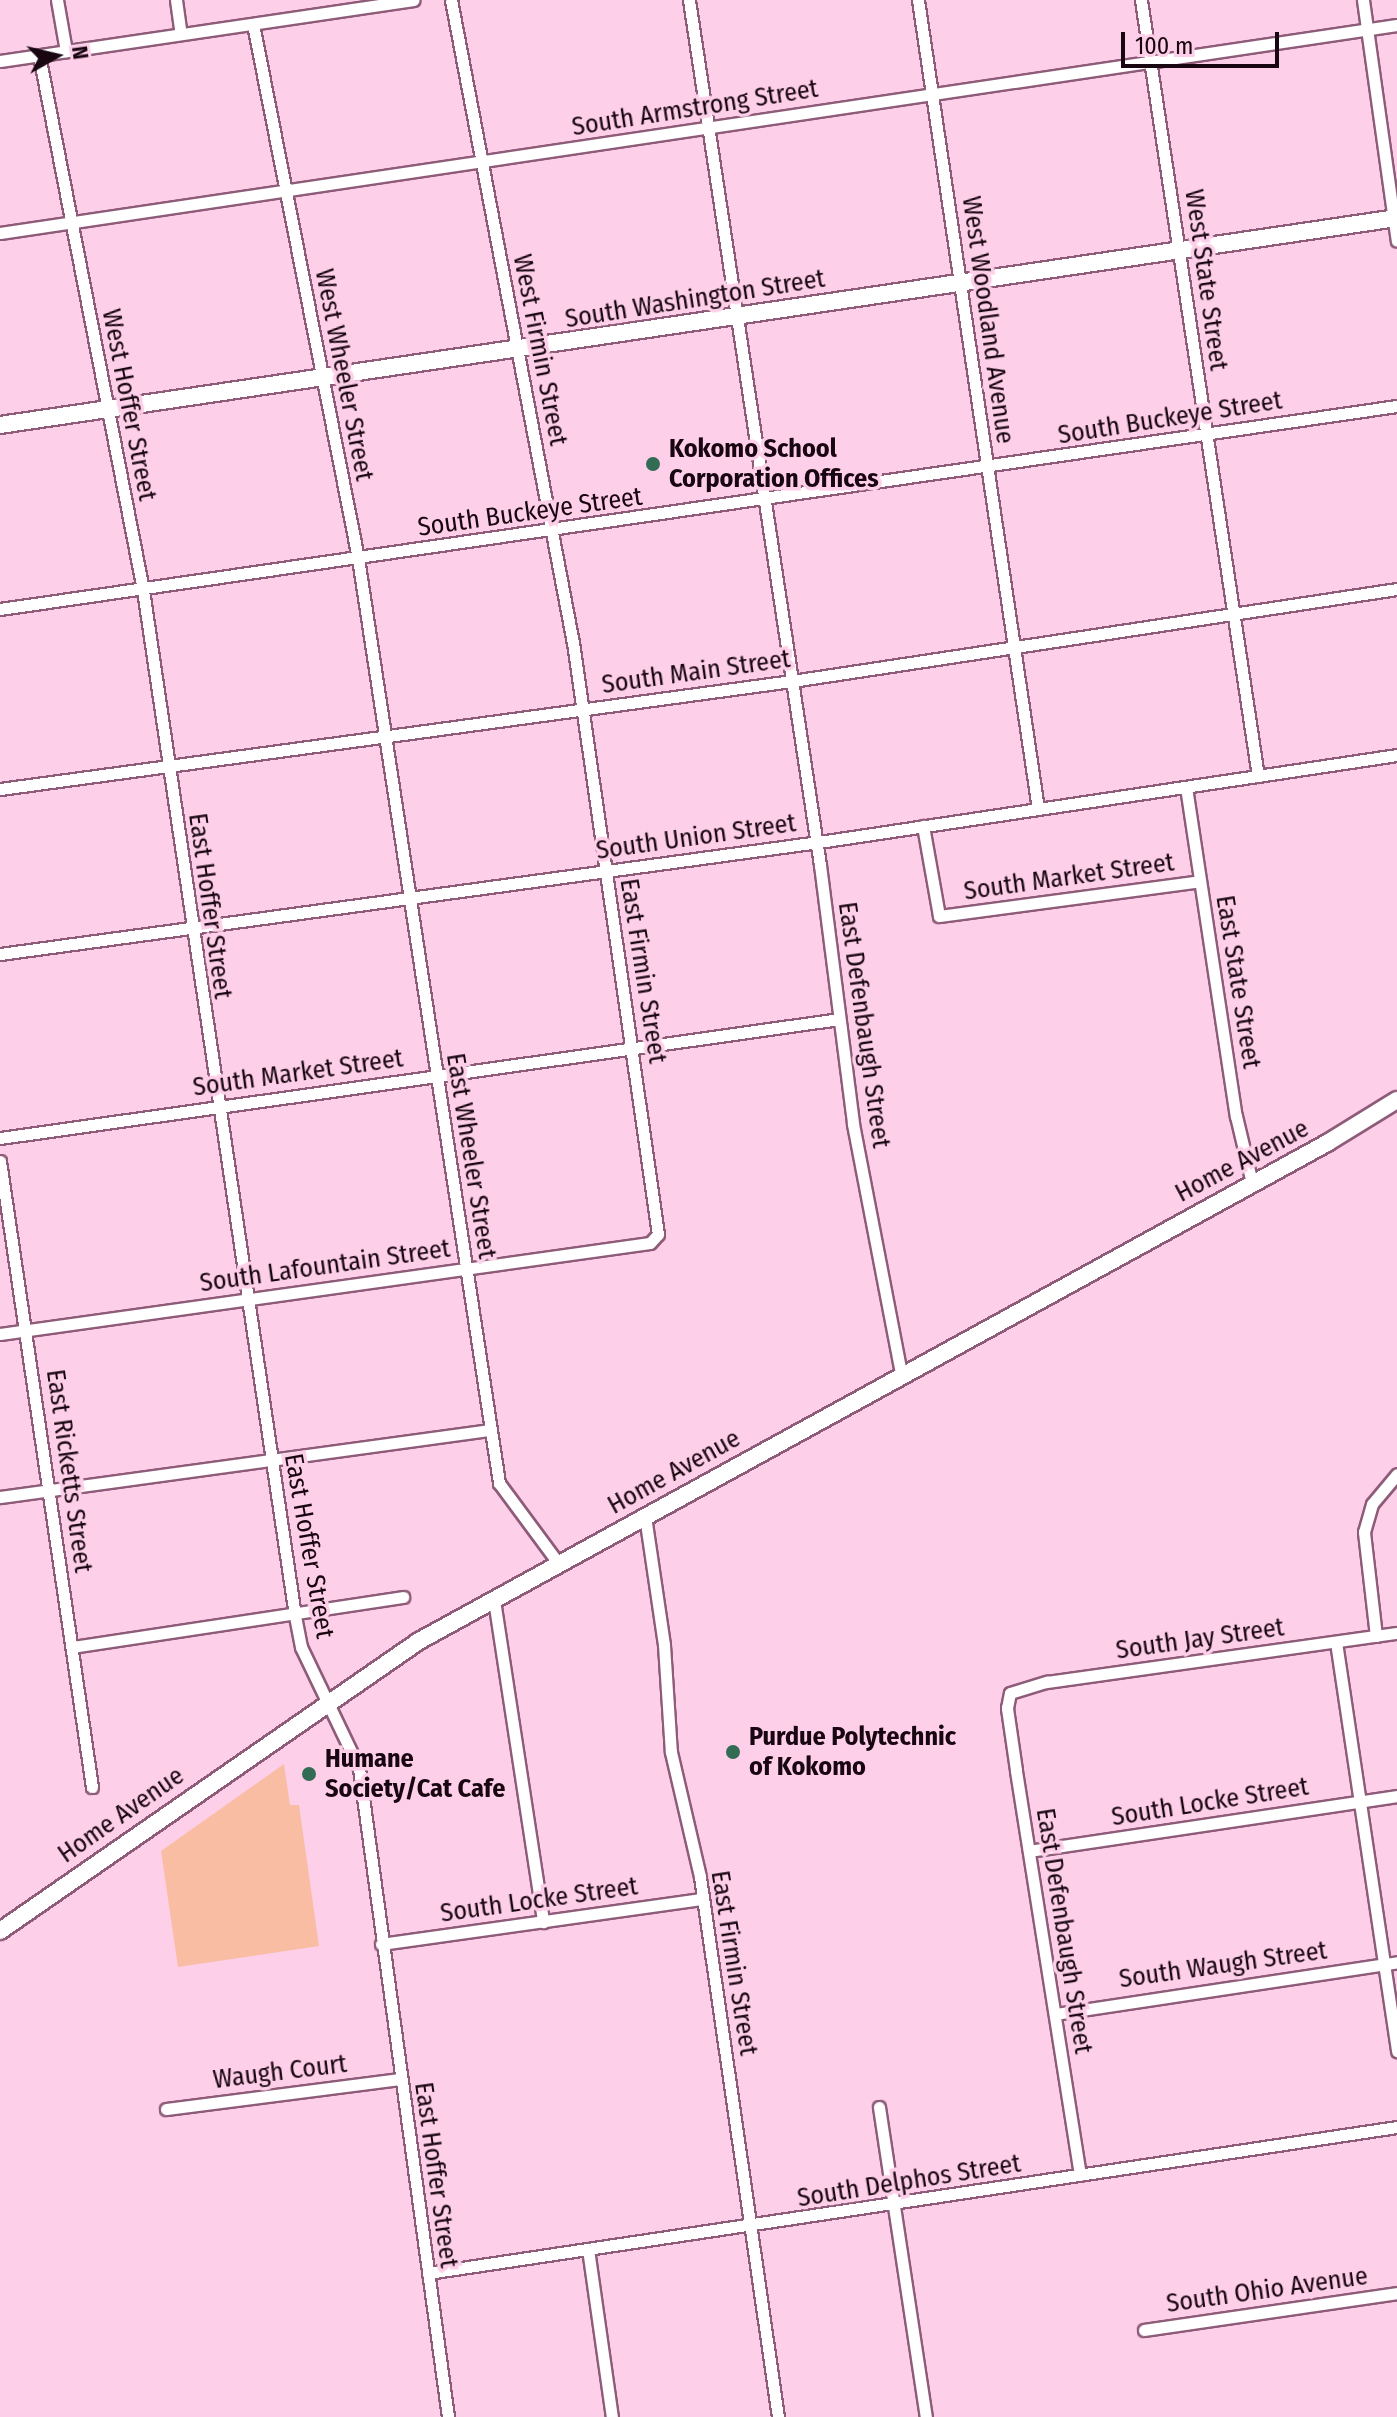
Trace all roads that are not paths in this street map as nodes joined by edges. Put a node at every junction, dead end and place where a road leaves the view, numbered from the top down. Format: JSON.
{"nodes":[{"id":1,"x":57,"y":0,"type":"edge"},
{"id":2,"x":176,"y":0,"type":"edge"},
{"id":3,"x":414,"y":0,"type":"edge"},
{"id":4,"x":451,"y":0,"type":"edge"},
{"id":5,"x":689,"y":0,"type":"edge"},
{"id":6,"x":918,"y":0,"type":"edge"},
{"id":7,"x":1141,"y":0,"type":"edge"},
{"id":8,"x":1363,"y":0,"type":"edge"},
{"id":9,"x":342,"y":5,"type":"edge"},
{"id":10,"x":253,"y":24,"type":"junction"},
{"id":11,"x":1397,"y":25,"type":"edge"},
{"id":12,"x":1367,"y":30,"type":"junction"},
{"id":13,"x":181,"y":34,"type":"junction"},
{"id":14,"x":66,"y":51,"type":"junction"},
{"id":15,"x":39,"y":55,"type":"junction"},
{"id":16,"x":0,"y":61,"type":"edge"},
{"id":17,"x":1150,"y":62,"type":"junction"},
{"id":18,"x":932,"y":95,"type":"junction"},
{"id":19,"x":709,"y":128,"type":"junction"},
{"id":20,"x":481,"y":163,"type":"junction"},
{"id":21,"x":286,"y":191,"type":"junction"},
{"id":22,"x":1395,"y":218,"type":"edge"},
{"id":23,"x":70,"y":223,"type":"junction"},
{"id":24,"x":0,"y":233,"type":"edge"},
{"id":25,"x":1397,"y":241,"type":"edge"},
{"id":26,"x":1180,"y":250,"type":"junction"},
{"id":27,"x":961,"y":283,"type":"junction"},
{"id":28,"x":737,"y":317,"type":"junction"},
{"id":29,"x":517,"y":350,"type":"junction"},
{"id":30,"x":322,"y":378,"type":"junction"},
{"id":31,"x":1397,"y":406,"type":"edge"},
{"id":32,"x":107,"y":410,"type":"junction"},
{"id":33,"x":0,"y":425,"type":"edge"},
{"id":34,"x":1206,"y":435,"type":"junction"},
{"id":35,"x":988,"y":468,"type":"junction"},
{"id":36,"x":765,"y":501,"type":"junction"},
{"id":37,"x":553,"y":531,"type":"junction"},
{"id":38,"x":358,"y":558,"type":"junction"},
{"id":39,"x":1397,"y":589,"type":"edge"},
{"id":40,"x":143,"y":590,"type":"junction"},
{"id":41,"x":0,"y":609,"type":"edge"},
{"id":42,"x":1232,"y":614,"type":"junction"},
{"id":43,"x":1012,"y":647,"type":"junction"},
{"id":44,"x":792,"y":681,"type":"junction"},
{"id":45,"x":583,"y":709,"type":"junction"},
{"id":46,"x":387,"y":736,"type":"junction"},
{"id":47,"x":1397,"y":755,"type":"edge"},
{"id":48,"x":167,"y":766,"type":"junction"},
{"id":49,"x":1258,"y":776,"type":"junction"},
{"id":50,"x":1186,"y":787,"type":"junction"},
{"id":51,"x":0,"y":789,"type":"edge"},
{"id":52,"x":1038,"y":809,"type":"junction"},
{"id":53,"x":923,"y":826,"type":"junction"},
{"id":54,"x":817,"y":843,"type":"junction"},
{"id":55,"x":606,"y":871,"type":"junction"},
{"id":56,"x":1200,"y":881,"type":"junction"},
{"id":57,"x":410,"y":897,"type":"junction"},
{"id":58,"x":192,"y":928,"type":"junction"},
{"id":59,"x":0,"y":954,"type":"edge"},
{"id":60,"x":839,"y":1019,"type":"junction"},
{"id":61,"x":633,"y":1051,"type":"junction"},
{"id":62,"x":437,"y":1079,"type":"junction"},
{"id":63,"x":1397,"y":1100,"type":"edge"},
{"id":64,"x":218,"y":1107,"type":"junction"},
{"id":65,"x":1397,"y":1112,"type":"edge"},
{"id":66,"x":0,"y":1138,"type":"edge"},
{"id":67,"x":1327,"y":1143,"type":"junction"},
{"id":68,"x":0,"y":1161,"type":"edge"},
{"id":69,"x":1252,"y":1183,"type":"junction"},
{"id":70,"x":655,"y":1239,"type":"joint"},
{"id":71,"x":466,"y":1268,"type":"junction"},
{"id":72,"x":247,"y":1300,"type":"junction"},
{"id":73,"x":27,"y":1330,"type":"junction"},
{"id":74,"x":0,"y":1334,"type":"edge"},
{"id":75,"x":901,"y":1373,"type":"junction"},
{"id":76,"x":490,"y":1430,"type":"junction"},
{"id":77,"x":272,"y":1459,"type":"junction"},
{"id":78,"x":1397,"y":1474,"type":"edge"},
{"id":79,"x":49,"y":1490,"type":"junction"},
{"id":80,"x":0,"y":1497,"type":"edge"},
{"id":81,"x":645,"y":1516,"type":"junction"},
{"id":82,"x":559,"y":1564,"type":"junction"},
{"id":83,"x":403,"y":1597,"type":"dead end"},
{"id":84,"x":494,"y":1600,"type":"junction"},
{"id":85,"x":295,"y":1616,"type":"junction"},
{"id":86,"x":1397,"y":1633,"type":"edge"},
{"id":87,"x":1376,"y":1636,"type":"junction"},
{"id":88,"x":1336,"y":1642,"type":"junction"},
{"id":89,"x":72,"y":1647,"type":"junction"},
{"id":90,"x":1010,"y":1693,"type":"joint"},
{"id":91,"x":326,"y":1702,"type":"junction"},
{"id":92,"x":92,"y":1787,"type":"dead end"},
{"id":93,"x":1397,"y":1796,"type":"edge"},
{"id":94,"x":1359,"y":1801,"type":"junction"},
{"id":95,"x":1029,"y":1851,"type":"junction"},
{"id":96,"x":703,"y":1899,"type":"junction"},
{"id":97,"x":543,"y":1922,"type":"junction"},
{"id":98,"x":0,"y":1931,"type":"edge"},
{"id":99,"x":381,"y":1944,"type":"junction"},
{"id":100,"x":1397,"y":1962,"type":"edge"},
{"id":101,"x":1384,"y":1964,"type":"junction"},
{"id":102,"x":1055,"y":2014,"type":"junction"},
{"id":103,"x":1397,"y":2051,"type":"edge"},
{"id":104,"x":400,"y":2079,"type":"junction"},
{"id":105,"x":879,"y":2107,"type":"dead end"},
{"id":106,"x":166,"y":2109,"type":"dead end"},
{"id":107,"x":1397,"y":2127,"type":"edge"},
{"id":108,"x":1080,"y":2175,"type":"junction"},
{"id":109,"x":895,"y":2207,"type":"junction"},
{"id":110,"x":750,"y":2228,"type":"junction"},
{"id":111,"x":588,"y":2249,"type":"junction"},
{"id":112,"x":428,"y":2273,"type":"junction"},
{"id":113,"x":1397,"y":2293,"type":"edge"},
{"id":114,"x":1144,"y":2330,"type":"dead end"},
{"id":115,"x":448,"y":2417,"type":"edge"},
{"id":116,"x":612,"y":2417,"type":"edge"},
{"id":117,"x":778,"y":2417,"type":"edge"},
{"id":118,"x":926,"y":2417,"type":"edge"}],
"edges":[{"from":1,"to":14,"type":"street"},
{"from":2,"to":13,"type":"street"},
{"from":3,"to":9,"type":"street"},
{"from":4,"to":20,"type":"street","name":"West Firmin Street"},
{"from":5,"to":19,"type":"street","name":"East Defenbaugh Street"},
{"from":6,"to":18,"type":"street","name":"West Woodland Avenue"},
{"from":7,"to":17,"type":"street","name":"West State Street"},
{"from":8,"to":12,"type":"street"},
{"from":9,"to":10,"type":"street"},
{"from":10,"to":13,"type":"street"},
{"from":10,"to":21,"type":"street","name":"West Wheeler Street"},
{"from":11,"to":12,"type":"street","name":"South Armstrong Street"},
{"from":12,"to":17,"type":"street","name":"South Armstrong Street"},
{"from":12,"to":22,"type":"street"},
{"from":13,"to":14,"type":"street"},
{"from":14,"to":15,"type":"street"},
{"from":15,"to":16,"type":"street"},
{"from":15,"to":23,"type":"street","name":"West Hoffer Street"},
{"from":17,"to":18,"type":"street","name":"South Armstrong Street"},
{"from":17,"to":26,"type":"street","name":"West State Street"},
{"from":18,"to":19,"type":"street","name":"South Armstrong Street"},
{"from":18,"to":27,"type":"street","name":"West Woodland Avenue"},
{"from":19,"to":20,"type":"street","name":"South Armstrong Street"},
{"from":19,"to":28,"type":"street","name":"East Defenbaugh Street"},
{"from":20,"to":21,"type":"street","name":"South Armstrong Street"},
{"from":20,"to":29,"type":"street","name":"West Firmin Street"},
{"from":21,"to":23,"type":"street","name":"South Armstrong Street"},
{"from":21,"to":30,"type":"street","name":"West Wheeler Street"},
{"from":22,"to":25,"type":"street"},
{"from":22,"to":26,"type":"main road","name":"South Washington Street"},
{"from":23,"to":24,"type":"street","name":"South Armstrong Street"},
{"from":23,"to":32,"type":"street","name":"West Hoffer Street"},
{"from":26,"to":27,"type":"main road","name":"South Washington Street"},
{"from":26,"to":34,"type":"street","name":"West State Street"},
{"from":27,"to":28,"type":"main road","name":"South Washington Street"},
{"from":27,"to":35,"type":"street","name":"West Woodland Avenue"},
{"from":28,"to":29,"type":"main road","name":"South Washington Street"},
{"from":28,"to":36,"type":"street","name":"East Defenbaugh Street"},
{"from":29,"to":30,"type":"main road","name":"South Washington Street"},
{"from":29,"to":37,"type":"street","name":"West Firmin Street"},
{"from":30,"to":32,"type":"main road","name":"South Washington Street"},
{"from":30,"to":38,"type":"street","name":"West Wheeler Street"},
{"from":31,"to":34,"type":"street","name":"South Buckeye Street"},
{"from":32,"to":33,"type":"main road","name":"South Washington Street"},
{"from":32,"to":40,"type":"street","name":"West Hoffer Street"},
{"from":34,"to":35,"type":"street","name":"South Buckeye Street"},
{"from":34,"to":42,"type":"street","name":"West State Street"},
{"from":35,"to":36,"type":"street","name":"South Buckeye Street"},
{"from":35,"to":43,"type":"street","name":"West Woodland Avenue"},
{"from":36,"to":37,"type":"street","name":"South Buckeye Street"},
{"from":36,"to":44,"type":"street","name":"East Defenbaugh Street"},
{"from":37,"to":38,"type":"street","name":"South Buckeye Street"},
{"from":37,"to":45,"type":"street","name":"West Firmin Street"},
{"from":38,"to":40,"type":"street","name":"South Buckeye Street"},
{"from":38,"to":46,"type":"street","name":"West Wheeler Street"},
{"from":39,"to":42,"type":"street","name":"South Main Street"},
{"from":40,"to":41,"type":"street","name":"South Buckeye Street"},
{"from":40,"to":48,"type":"street","name":"West Hoffer Street"},
{"from":42,"to":43,"type":"street","name":"South Main Street"},
{"from":42,"to":49,"type":"street"},
{"from":43,"to":44,"type":"street","name":"South Main Street"},
{"from":43,"to":52,"type":"street","name":"West Woodland Avenue"},
{"from":44,"to":45,"type":"street","name":"South Main Street"},
{"from":44,"to":54,"type":"street","name":"East Defenbaugh Street"},
{"from":45,"to":46,"type":"street","name":"South Main Street"},
{"from":45,"to":55,"type":"street","name":"East Firmin Street"},
{"from":46,"to":48,"type":"street","name":"South Main Street"},
{"from":46,"to":57,"type":"street","name":"East Wheeler Street"},
{"from":47,"to":49,"type":"street","name":"South Union Street"},
{"from":48,"to":51,"type":"street","name":"South Main Street"},
{"from":48,"to":58,"type":"street","name":"East Hoffer Street"},
{"from":49,"to":50,"type":"street","name":"South Union Street"},
{"from":50,"to":52,"type":"street","name":"South Union Street"},
{"from":50,"to":56,"type":"street","name":"East State Street"},
{"from":52,"to":53,"type":"street","name":"South Union Street"},
{"from":53,"to":54,"type":"street","name":"South Union Street"},
{"from":53,"to":56,"type":"street","name":"South Market Street"},
{"from":54,"to":55,"type":"street","name":"South Union Street"},
{"from":54,"to":60,"type":"street","name":"East Defenbaugh Street"},
{"from":55,"to":57,"type":"street","name":"South Union Street"},
{"from":55,"to":61,"type":"street","name":"East Firmin Street"},
{"from":56,"to":69,"type":"street","name":"East State Street"},
{"from":57,"to":58,"type":"street","name":"South Union Street"},
{"from":57,"to":62,"type":"street","name":"East Wheeler Street"},
{"from":58,"to":59,"type":"street","name":"South Union Street"},
{"from":58,"to":64,"type":"street","name":"East Hoffer Street"},
{"from":60,"to":61,"type":"street","name":"South Market Street"},
{"from":60,"to":75,"type":"street","name":"East Defenbaugh Street"},
{"from":61,"to":62,"type":"street","name":"South Market Street"},
{"from":61,"to":70,"type":"street","name":"East Firmin Street"},
{"from":62,"to":64,"type":"street","name":"South Market Street"},
{"from":62,"to":71,"type":"street","name":"East Wheeler Street"},
{"from":63,"to":67,"type":"main road","name":"Home Avenue"},
{"from":64,"to":66,"type":"street","name":"South Market Street"},
{"from":64,"to":72,"type":"street","name":"East Hoffer Street"},
{"from":65,"to":67,"type":"main road"},
{"from":67,"to":69,"type":"main road","name":"Home Avenue"},
{"from":68,"to":73,"type":"street","name":"East Ricketts Street"},
{"from":69,"to":75,"type":"main road","name":"Home Avenue"},
{"from":70,"to":71,"type":"street","name":"South Lafountain Street"},
{"from":71,"to":72,"type":"street","name":"South Lafountain Street"},
{"from":71,"to":76,"type":"street","name":"East Wheeler Street"},
{"from":72,"to":73,"type":"street","name":"South Lafountain Street"},
{"from":72,"to":77,"type":"street","name":"East Hoffer Street"},
{"from":73,"to":74,"type":"street","name":"South Lafountain Street"},
{"from":73,"to":79,"type":"street","name":"East Ricketts Street"},
{"from":75,"to":81,"type":"main road","name":"Home Avenue"},
{"from":76,"to":77,"type":"street"},
{"from":76,"to":82,"type":"street","name":"East Wheeler Street"},
{"from":77,"to":79,"type":"street"},
{"from":77,"to":85,"type":"street","name":"East Hoffer Street"},
{"from":78,"to":87,"type":"street"},
{"from":79,"to":80,"type":"street"},
{"from":79,"to":89,"type":"street","name":"East Ricketts Street"},
{"from":81,"to":82,"type":"main road","name":"Home Avenue"},
{"from":81,"to":96,"type":"street","name":"East Firmin Street"},
{"from":82,"to":84,"type":"main road","name":"Home Avenue"},
{"from":83,"to":85,"type":"street"},
{"from":84,"to":91,"type":"main road","name":"Home Avenue"},
{"from":84,"to":97,"type":"street"},
{"from":85,"to":89,"type":"street"},
{"from":85,"to":91,"type":"street","name":"East Hoffer Street"},
{"from":86,"to":87,"type":"street","name":"South Jay Street"},
{"from":87,"to":88,"type":"street","name":"South Jay Street"},
{"from":88,"to":90,"type":"street","name":"South Jay Street"},
{"from":88,"to":94,"type":"street"},
{"from":89,"to":92,"type":"street","name":"East Ricketts Street"},
{"from":90,"to":95,"type":"street","name":"East Defenbaugh Street"},
{"from":91,"to":98,"type":"main road","name":"Home Avenue"},
{"from":91,"to":99,"type":"street","name":"East Hoffer Street"},
{"from":93,"to":94,"type":"street","name":"South Locke Street"},
{"from":94,"to":95,"type":"street","name":"South Locke Street"},
{"from":94,"to":101,"type":"street"},
{"from":95,"to":102,"type":"street","name":"East Defenbaugh Street"},
{"from":96,"to":97,"type":"street","name":"South Locke Street"},
{"from":96,"to":110,"type":"street","name":"East Firmin Street"},
{"from":97,"to":99,"type":"street","name":"South Locke Street"},
{"from":99,"to":104,"type":"street","name":"East Hoffer Street"},
{"from":100,"to":101,"type":"street","name":"South Waugh Street"},
{"from":101,"to":102,"type":"street","name":"South Waugh Street"},
{"from":101,"to":103,"type":"street"},
{"from":102,"to":108,"type":"street","name":"East Defenbaugh Street"},
{"from":104,"to":106,"type":"street","name":"Waugh Court"},
{"from":104,"to":112,"type":"street","name":"East Hoffer Street"},
{"from":105,"to":109,"type":"street"},
{"from":107,"to":108,"type":"street","name":"South Delphos Street"},
{"from":108,"to":109,"type":"street","name":"South Delphos Street"},
{"from":109,"to":110,"type":"street","name":"South Delphos Street"},
{"from":109,"to":118,"type":"street"},
{"from":110,"to":111,"type":"street","name":"South Delphos Street"},
{"from":110,"to":117,"type":"street","name":"East Firmin Street"},
{"from":111,"to":112,"type":"street","name":"South Delphos Street"},
{"from":111,"to":116,"type":"street"},
{"from":112,"to":115,"type":"street","name":"East Hoffer Street"},
{"from":113,"to":114,"type":"street","name":"South Ohio Avenue"}]}
